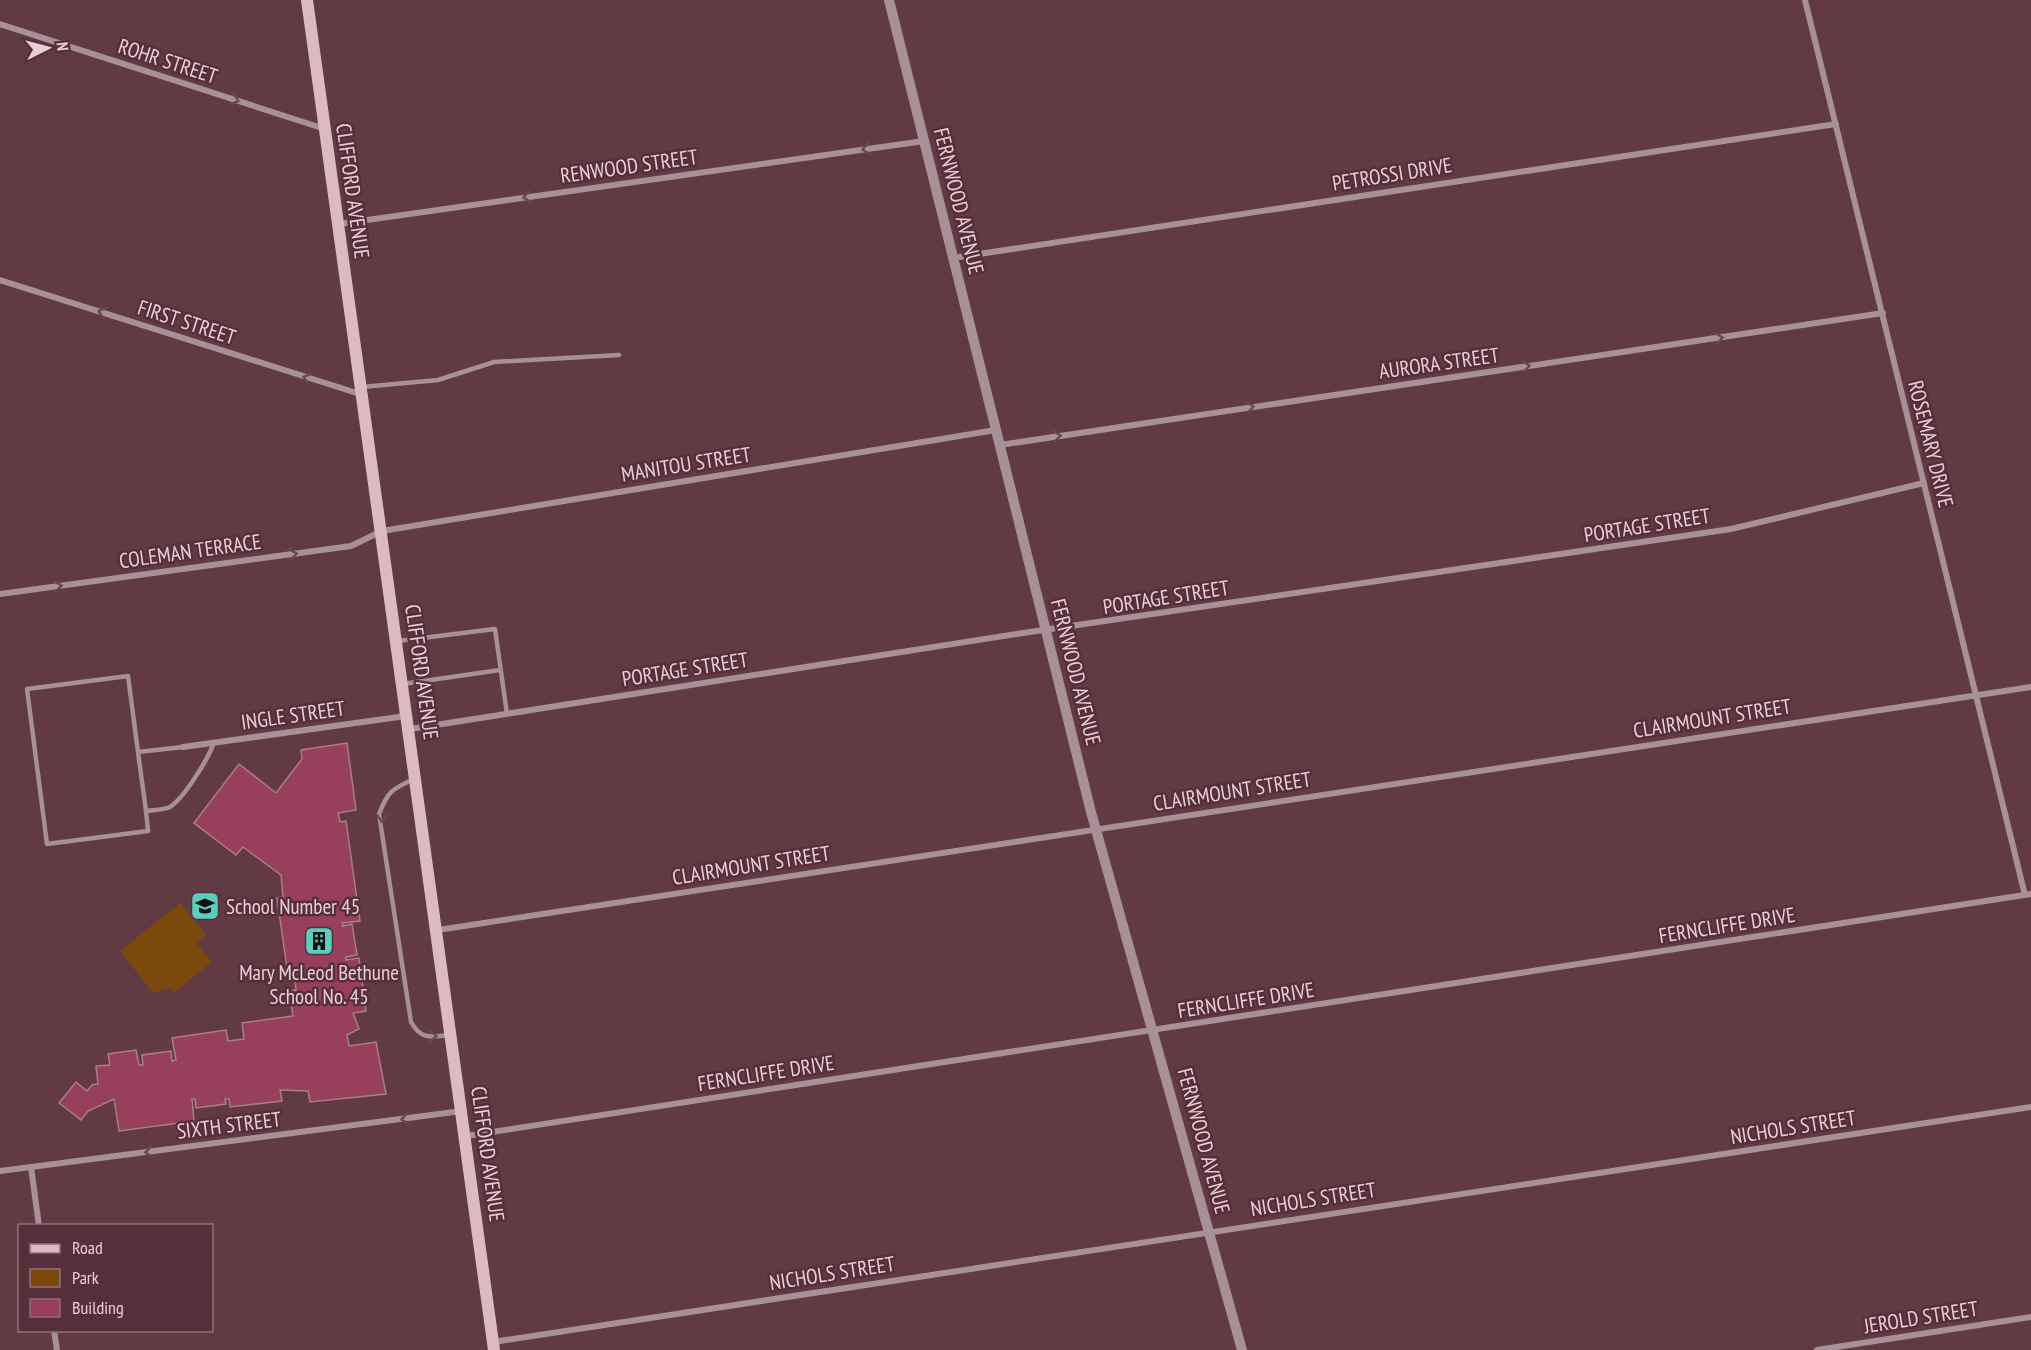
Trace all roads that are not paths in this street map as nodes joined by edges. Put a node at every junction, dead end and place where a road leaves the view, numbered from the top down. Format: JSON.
{"nodes":[{"id":1,"x":307,"y":0,"type":"edge"},
{"id":2,"x":889,"y":0,"type":"edge"},
{"id":3,"x":1805,"y":0,"type":"edge"},
{"id":4,"x":0,"y":24,"type":"edge"},
{"id":5,"x":1836,"y":123,"type":"junction"},
{"id":6,"x":325,"y":129,"type":"junction"},
{"id":7,"x":924,"y":141,"type":"junction"},
{"id":8,"x":339,"y":225,"type":"junction"},
{"id":9,"x":953,"y":258,"type":"junction"},
{"id":10,"x":0,"y":280,"type":"edge"},
{"id":11,"x":1883,"y":313,"type":"junction"},
{"id":12,"x":619,"y":355,"type":"dead end"},
{"id":13,"x":363,"y":392,"type":"junction"},
{"id":14,"x":996,"y":430,"type":"junction"},
{"id":15,"x":1000,"y":445,"type":"junction"},
{"id":16,"x":1924,"y":483,"type":"junction"},
{"id":17,"x":382,"y":531,"type":"junction"},
{"id":18,"x":0,"y":594,"type":"edge"},
{"id":19,"x":1046,"y":630,"type":"junction"},
{"id":20,"x":398,"y":641,"type":"junction"},
{"id":21,"x":500,"y":670,"type":"junction"},
{"id":22,"x":403,"y":684,"type":"junction"},
{"id":23,"x":2031,"y":687,"type":"edge"},
{"id":24,"x":1976,"y":695,"type":"junction"},
{"id":25,"x":507,"y":714,"type":"junction"},
{"id":26,"x":408,"y":716,"type":"junction"},
{"id":27,"x":410,"y":729,"type":"junction"},
{"id":28,"x":214,"y":742,"type":"junction"},
{"id":29,"x":183,"y":747,"type":"joint"},
{"id":30,"x":138,"y":752,"type":"junction"},
{"id":31,"x":417,"y":778,"type":"junction"},
{"id":32,"x":146,"y":811,"type":"junction"},
{"id":33,"x":1096,"y":828,"type":"junction"},
{"id":34,"x":2028,"y":895,"type":"edge"},
{"id":35,"x":438,"y":930,"type":"junction"},
{"id":36,"x":1154,"y":1031,"type":"junction"},
{"id":37,"x":453,"y":1035,"type":"junction"},
{"id":38,"x":2031,"y":1107,"type":"edge"},
{"id":39,"x":463,"y":1111,"type":"junction"},
{"id":40,"x":466,"y":1136,"type":"junction"},
{"id":41,"x":31,"y":1167,"type":"junction"},
{"id":42,"x":0,"y":1171,"type":"edge"},
{"id":43,"x":39,"y":1224,"type":"edge"},
{"id":44,"x":1209,"y":1232,"type":"junction"},
{"id":45,"x":2031,"y":1317,"type":"edge"},
{"id":46,"x":54,"y":1332,"type":"edge"},
{"id":47,"x":494,"y":1346,"type":"edge"},
{"id":48,"x":57,"y":1350,"type":"edge"},
{"id":49,"x":1242,"y":1350,"type":"edge"},
{"id":50,"x":1817,"y":1350,"type":"edge"}],
"edges":[{"from":1,"to":6,"type":"main road","name":"CLIFFORD AVENUE"},
{"from":2,"to":7,"type":"street","name":"FERNWOOD AVENUE"},
{"from":3,"to":5,"type":"street","name":"ROSEMARY DRIVE"},
{"from":4,"to":6,"type":"street","name":"ROHR STREET","one_way":true},
{"from":5,"to":9,"type":"street","name":"PETROSSI DRIVE"},
{"from":5,"to":11,"type":"street","name":"ROSEMARY DRIVE"},
{"from":6,"to":8,"type":"main road","name":"CLIFFORD AVENUE"},
{"from":7,"to":8,"type":"street","name":"RENWOOD STREET","one_way":true},
{"from":7,"to":9,"type":"street","name":"FERNWOOD AVENUE"},
{"from":8,"to":13,"type":"main road","name":"CLIFFORD AVENUE"},
{"from":9,"to":14,"type":"street","name":"FERNWOOD AVENUE"},
{"from":13,"to":10,"type":"street","name":"FIRST STREET","one_way":true},
{"from":15,"to":11,"type":"street","name":"AURORA STREET","one_way":true},
{"from":11,"to":16,"type":"street","name":"ROSEMARY DRIVE"},
{"from":12,"to":13,"type":"lane"},
{"from":13,"to":17,"type":"main road","name":"CLIFFORD AVENUE"},
{"from":14,"to":15,"type":"street","name":"FERNWOOD AVENUE"},
{"from":14,"to":17,"type":"street","name":"MANITOU STREET"},
{"from":15,"to":19,"type":"street","name":"FERNWOOD AVENUE"},
{"from":16,"to":19,"type":"street","name":"PORTAGE STREET"},
{"from":16,"to":24,"type":"street","name":"ROSEMARY DRIVE"},
{"from":18,"to":17,"type":"street","name":"COLEMAN TERRACE","one_way":true},
{"from":17,"to":20,"type":"main road","name":"CLIFFORD AVENUE"},
{"from":19,"to":25,"type":"street","name":"PORTAGE STREET"},
{"from":19,"to":33,"type":"street","name":"FERNWOOD AVENUE"},
{"from":20,"to":21,"type":"lane"},
{"from":20,"to":22,"type":"main road","name":"CLIFFORD AVENUE"},
{"from":21,"to":22,"type":"lane"},
{"from":21,"to":25,"type":"lane"},
{"from":22,"to":26,"type":"main road","name":"CLIFFORD AVENUE"},
{"from":23,"to":24,"type":"street","name":"CLAIRMOUNT STREET"},
{"from":24,"to":33,"type":"street","name":"CLAIRMOUNT STREET"},
{"from":24,"to":34,"type":"street","name":"ROSEMARY DRIVE"},
{"from":25,"to":27,"type":"street","name":"PORTAGE STREET"},
{"from":26,"to":27,"type":"main road","name":"CLIFFORD AVENUE"},
{"from":26,"to":28,"type":"street","name":"INGLE STREET"},
{"from":27,"to":31,"type":"main road","name":"CLIFFORD AVENUE"},
{"from":28,"to":29,"type":"street","name":"INGLE STREET"},
{"from":28,"to":32,"type":"lane"},
{"from":29,"to":30,"type":"lane"},
{"from":30,"to":32,"type":"lane"},
{"from":30,"to":32,"type":"lane"},
{"from":31,"to":35,"type":"main road","name":"CLIFFORD AVENUE"},
{"from":31,"to":37,"type":"lane","one_way":true},
{"from":33,"to":35,"type":"street","name":"CLAIRMOUNT STREET"},
{"from":33,"to":36,"type":"street","name":"FERNWOOD AVENUE"},
{"from":34,"to":36,"type":"street","name":"FERNCLIFFE DRIVE"},
{"from":35,"to":37,"type":"main road","name":"CLIFFORD AVENUE"},
{"from":36,"to":40,"type":"street","name":"FERNCLIFFE DRIVE"},
{"from":36,"to":44,"type":"street","name":"FERNWOOD AVENUE"},
{"from":37,"to":39,"type":"main road","name":"CLIFFORD AVENUE"},
{"from":38,"to":44,"type":"street","name":"NICHOLS STREET"},
{"from":39,"to":40,"type":"main road","name":"CLIFFORD AVENUE"},
{"from":39,"to":41,"type":"street","name":"SIXTH STREET","one_way":true},
{"from":40,"to":47,"type":"main road","name":"CLIFFORD AVENUE"},
{"from":41,"to":42,"type":"street","name":"SIXTH STREET"},
{"from":41,"to":43,"type":"street"},
{"from":44,"to":47,"type":"street","name":"NICHOLS STREET"},
{"from":44,"to":49,"type":"street","name":"FERNWOOD AVENUE"},
{"from":45,"to":50,"type":"street","name":"JEROLD STREET"},
{"from":46,"to":48,"type":"street"}]}
